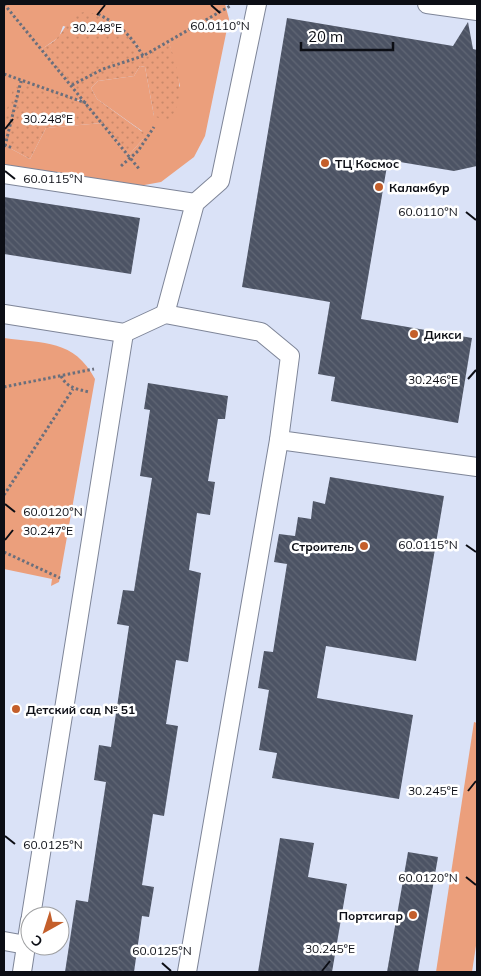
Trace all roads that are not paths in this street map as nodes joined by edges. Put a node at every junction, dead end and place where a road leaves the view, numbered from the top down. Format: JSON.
{"nodes":[{"id":1,"x":257,"y":4,"type":"edge"},
{"id":2,"x":427,"y":4,"type":"edge"},
{"id":3,"x":477,"y":11,"type":"edge"},
{"id":4,"x":4,"y":174,"type":"edge"},
{"id":5,"x":195,"y":203,"type":"junction"},
{"id":6,"x":4,"y":314,"type":"edge"},
{"id":7,"x":165,"y":314,"type":"junction"},
{"id":8,"x":124,"y":333,"type":"junction"},
{"id":9,"x":278,"y":440,"type":"junction"},
{"id":10,"x":477,"y":467,"type":"edge"},
{"id":11,"x":33,"y":906,"type":"edge"},
{"id":12,"x":4,"y":941,"type":"edge"},
{"id":13,"x":20,"y":944,"type":"edge"},
{"id":14,"x":24,"y":956,"type":"edge"},
{"id":15,"x":22,"y":972,"type":"edge"},
{"id":16,"x":186,"y":972,"type":"edge"}],
"edges":[{"from":1,"to":5,"type":"lane"},
{"from":2,"to":3,"type":"lane"},
{"from":4,"to":5,"type":"lane"},
{"from":5,"to":7,"type":"lane"},
{"from":6,"to":8,"type":"lane"},
{"from":7,"to":8,"type":"lane"},
{"from":7,"to":9,"type":"lane"},
{"from":8,"to":11,"type":"lane"},
{"from":9,"to":10,"type":"lane"},
{"from":9,"to":16,"type":"lane"},
{"from":12,"to":13,"type":"lane"},
{"from":14,"to":15,"type":"lane"}]}
